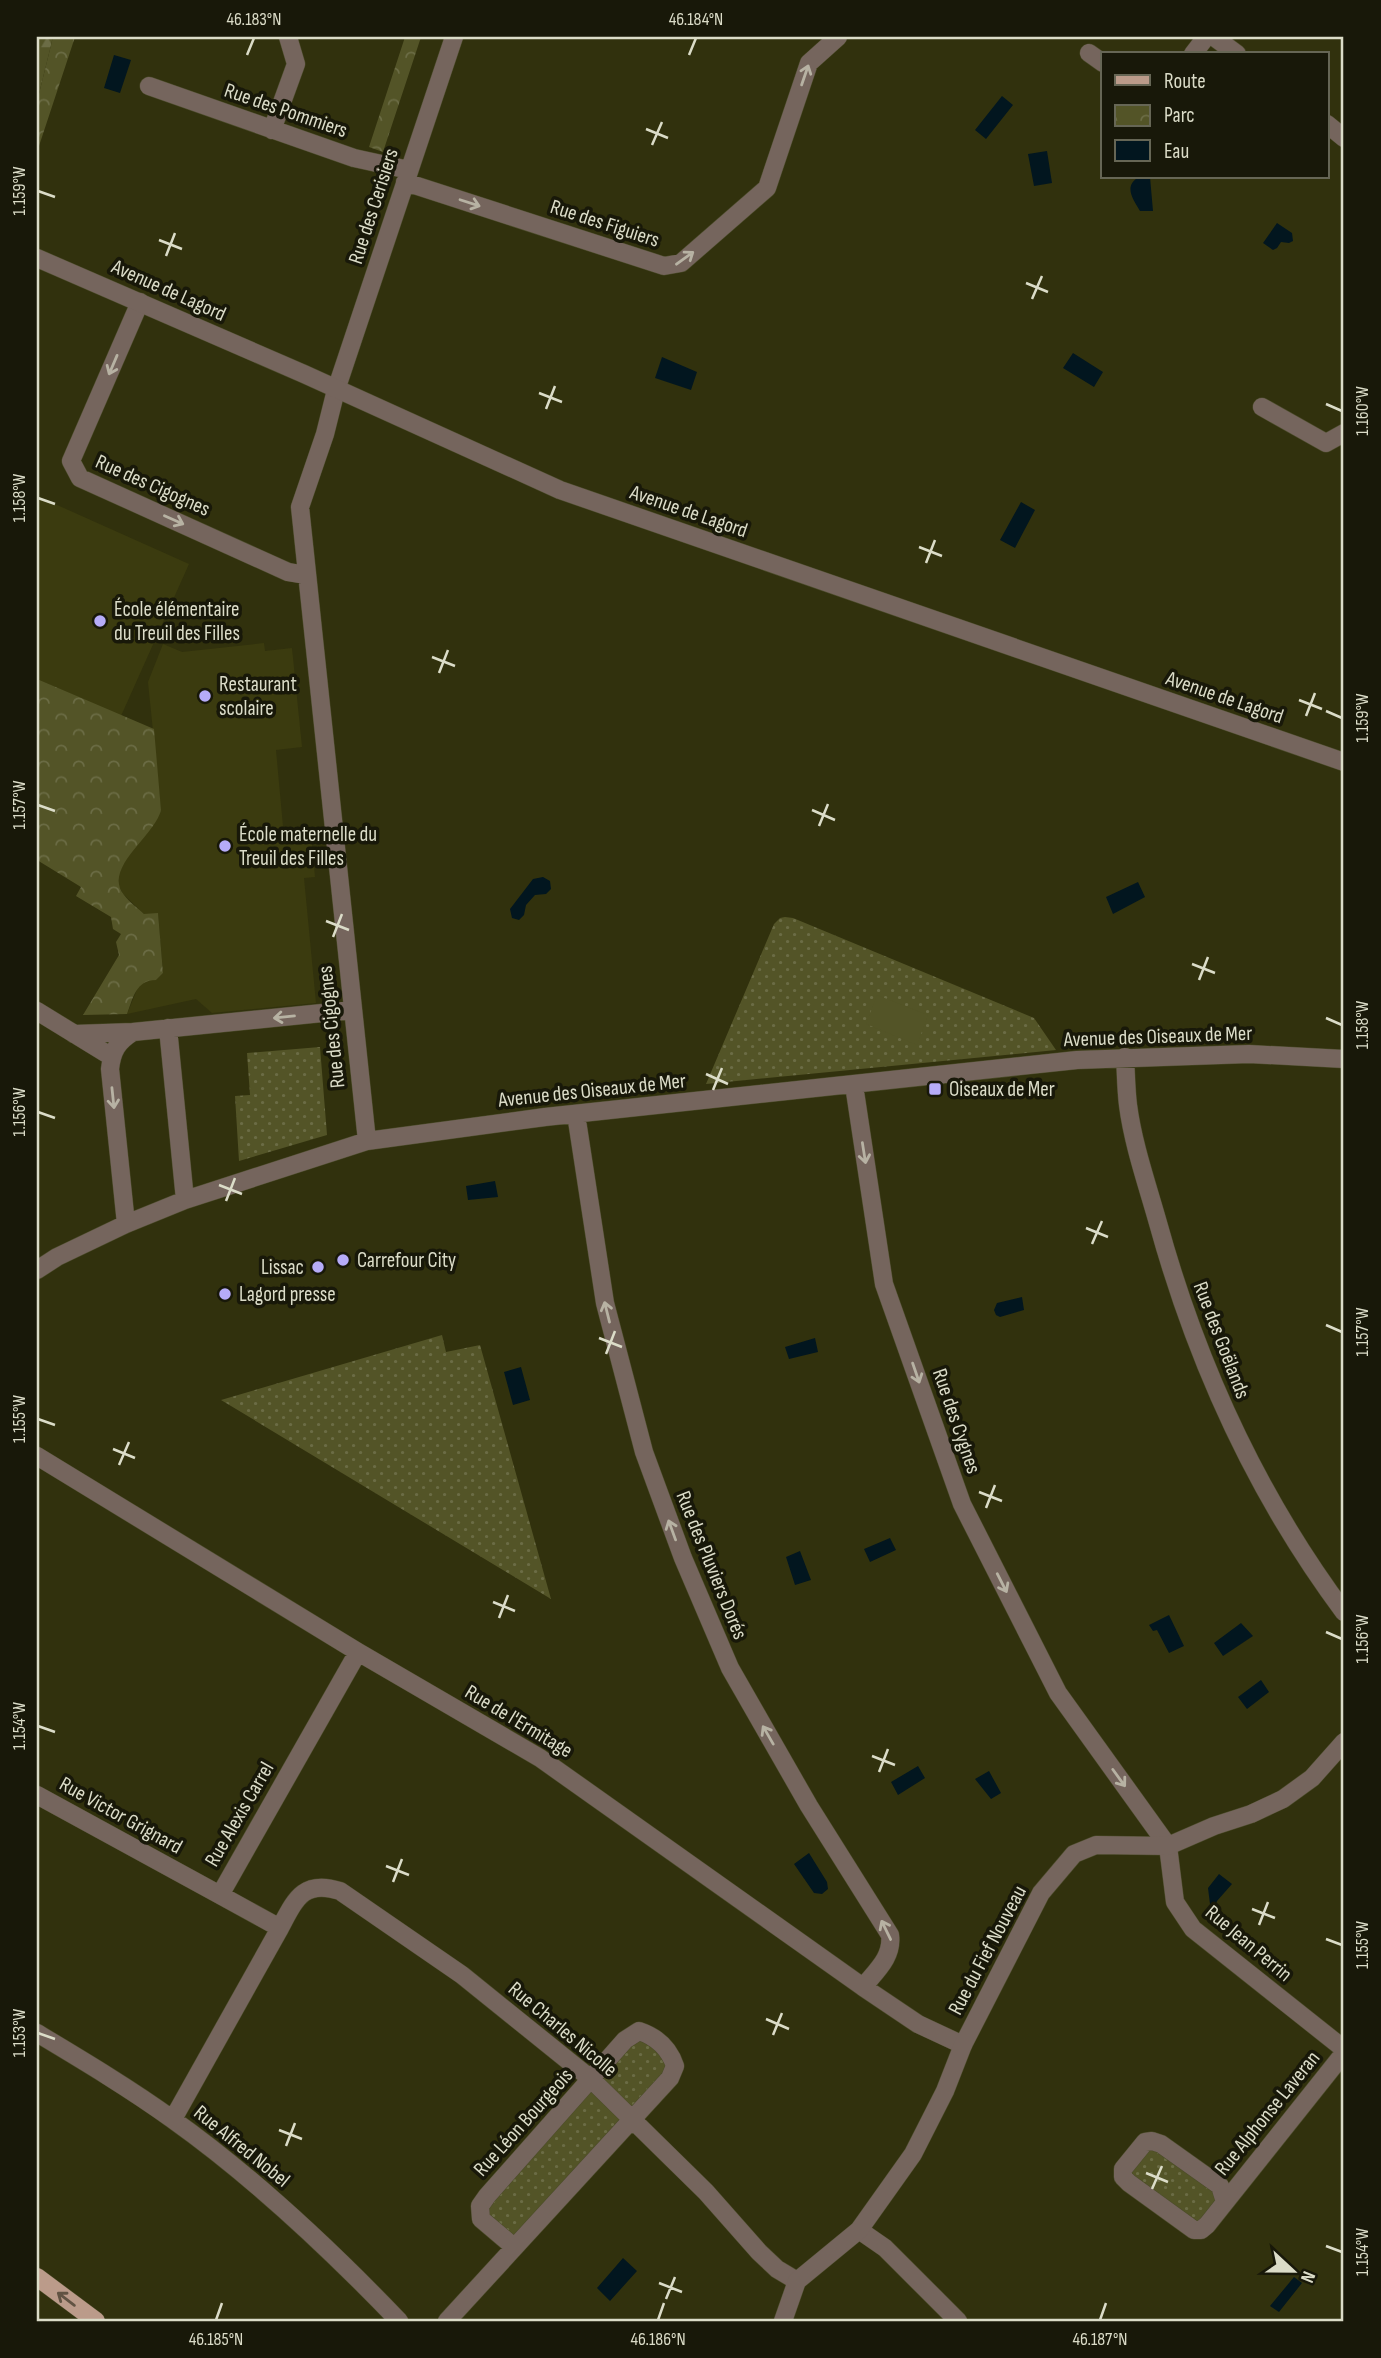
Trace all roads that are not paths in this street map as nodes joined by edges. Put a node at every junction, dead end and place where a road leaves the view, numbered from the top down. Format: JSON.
{"nodes":[{"id":1,"x":288,"y":37,"type":"edge"},
{"id":2,"x":454,"y":37,"type":"edge"},
{"id":3,"x":838,"y":37,"type":"edge"},
{"id":4,"x":1206,"y":37,"type":"edge"},
{"id":5,"x":1214,"y":37,"type":"edge"},
{"id":6,"x":1195,"y":52,"type":"edge"},
{"id":7,"x":1234,"y":52,"type":"edge"},
{"id":8,"x":149,"y":86,"type":"dead end"},
{"id":9,"x":1328,"y":125,"type":"edge"},
{"id":10,"x":272,"y":130,"type":"junction"},
{"id":11,"x":1344,"y":138,"type":"edge"},
{"id":12,"x":407,"y":176,"type":"junction"},
{"id":13,"x":37,"y":258,"type":"edge"},
{"id":14,"x":140,"y":302,"type":"junction"},
{"id":15,"x":336,"y":390,"type":"junction"},
{"id":16,"x":1262,"y":407,"type":"dead end"},
{"id":17,"x":1344,"y":433,"type":"edge"},
{"id":18,"x":306,"y":575,"type":"junction"},
{"id":19,"x":1344,"y":762,"type":"edge"},
{"id":20,"x":352,"y":1010,"type":"junction"},
{"id":21,"x":37,"y":1011,"type":"edge"},
{"id":22,"x":168,"y":1028,"type":"junction"},
{"id":23,"x":133,"y":1032,"type":"junction"},
{"id":24,"x":74,"y":1034,"type":"junction"},
{"id":25,"x":112,"y":1057,"type":"junction"},
{"id":26,"x":1125,"y":1057,"type":"junction"},
{"id":27,"x":1344,"y":1059,"type":"edge"},
{"id":28,"x":854,"y":1085,"type":"junction"},
{"id":29,"x":576,"y":1114,"type":"junction"},
{"id":30,"x":367,"y":1141,"type":"junction"},
{"id":31,"x":185,"y":1200,"type":"junction"},
{"id":32,"x":125,"y":1224,"type":"junction"},
{"id":33,"x":37,"y":1270,"type":"edge"},
{"id":34,"x":37,"y":1457,"type":"edge"},
{"id":35,"x":1344,"y":1612,"type":"edge"},
{"id":36,"x":358,"y":1652,"type":"junction"},
{"id":37,"x":1344,"y":1742,"type":"edge"},
{"id":38,"x":37,"y":1795,"type":"edge"},
{"id":39,"x":1168,"y":1846,"type":"junction"},
{"id":40,"x":220,"y":1895,"type":"junction"},
{"id":41,"x":280,"y":1928,"type":"junction"},
{"id":42,"x":863,"y":1987,"type":"junction"},
{"id":43,"x":37,"y":2033,"type":"edge"},
{"id":44,"x":963,"y":2045,"type":"junction"},
{"id":45,"x":1344,"y":2051,"type":"edge"},
{"id":46,"x":591,"y":2079,"type":"junction"},
{"id":47,"x":173,"y":2119,"type":"junction"},
{"id":48,"x":631,"y":2120,"type":"junction"},
{"id":49,"x":1225,"y":2202,"type":"junction"},
{"id":50,"x":859,"y":2230,"type":"junction"},
{"id":51,"x":514,"y":2247,"type":"junction"},
{"id":52,"x":37,"y":2277,"type":"edge"},
{"id":53,"x":797,"y":2281,"type":"junction"},
{"id":54,"x":96,"y":2321,"type":"edge"},
{"id":55,"x":399,"y":2321,"type":"edge"},
{"id":56,"x":447,"y":2321,"type":"edge"},
{"id":57,"x":783,"y":2321,"type":"edge"},
{"id":58,"x":958,"y":2321,"type":"edge"}],
"edges":[{"from":1,"to":10,"type":"street"},
{"from":2,"to":12,"type":"street","name":"Rue des Cerisiers"},
{"from":12,"to":3,"type":"street","name":"Rue des Figuiers","one_way":true},
{"from":4,"to":6,"type":"street"},
{"from":5,"to":7,"type":"street"},
{"from":8,"to":10,"type":"street","name":"Rue des Pommiers"},
{"from":9,"to":11,"type":"street"},
{"from":10,"to":12,"type":"street","name":"Rue des Pommiers"},
{"from":12,"to":15,"type":"street","name":"Rue des Cerisiers"},
{"from":13,"to":14,"type":"street","name":"Avenue de Lagord"},
{"from":14,"to":15,"type":"street","name":"Avenue de Lagord"},
{"from":14,"to":18,"type":"street","name":"Rue des Cigognes","one_way":true},
{"from":15,"to":18,"type":"street","name":"Rue des Cigognes"},
{"from":15,"to":19,"type":"street","name":"Avenue de Lagord"},
{"from":16,"to":17,"type":"street"},
{"from":18,"to":20,"type":"street","name":"Rue des Cigognes"},
{"from":20,"to":22,"type":"street","one_way":true},
{"from":20,"to":30,"type":"street","name":"Rue des Cigognes"},
{"from":21,"to":24,"type":"street"},
{"from":22,"to":23,"type":"street"},
{"from":22,"to":31,"type":"street"},
{"from":23,"to":24,"type":"street"},
{"from":23,"to":25,"type":"street"},
{"from":24,"to":25,"type":"street"},
{"from":25,"to":32,"type":"street","one_way":true},
{"from":26,"to":27,"type":"street","name":"Avenue des Oiseaux de Mer"},
{"from":26,"to":28,"type":"street","name":"Avenue des Oiseaux de Mer"},
{"from":26,"to":35,"type":"street","name":"Rue des Goëlands"},
{"from":28,"to":29,"type":"street","name":"Avenue des Oiseaux de Mer"},
{"from":28,"to":39,"type":"street","name":"Rue des Cygnes","one_way":true},
{"from":29,"to":30,"type":"street","name":"Avenue des Oiseaux de Mer"},
{"from":42,"to":29,"type":"street","name":"Rue des Pluviers Dorés","one_way":true},
{"from":30,"to":31,"type":"street","name":"Avenue des Oiseaux de Mer"},
{"from":31,"to":32,"type":"street","name":"Avenue des Oiseaux de Mer"},
{"from":32,"to":33,"type":"street","name":"Avenue des Oiseaux de Mer"},
{"from":34,"to":36,"type":"street","name":"Rue de l'Ermitage"},
{"from":36,"to":40,"type":"street","name":"Rue Alexis Carrel"},
{"from":36,"to":42,"type":"street","name":"Rue de l'Ermitage"},
{"from":37,"to":39,"type":"street","name":"Rue du Fief Nouveau"},
{"from":38,"to":40,"type":"street","name":"Rue Victor Grignard"},
{"from":39,"to":44,"type":"street","name":"Rue du Fief Nouveau"},
{"from":39,"to":45,"type":"street","name":"Rue Jean Perrin"},
{"from":40,"to":41,"type":"street","name":"Rue Alexis Carrel"},
{"from":41,"to":46,"type":"street","name":"Rue Charles Nicolle"},
{"from":41,"to":47,"type":"street"},
{"from":42,"to":44,"type":"street","name":"Rue de l'Ermitage"},
{"from":43,"to":47,"type":"street","name":"Rue Alfred Nobel"},
{"from":44,"to":50,"type":"street","name":"Rue du Fief Nouveau"},
{"from":45,"to":49,"type":"street","name":"Rue Alphonse Laveran"},
{"from":46,"to":48,"type":"street","name":"Rue Charles Nicolle"},
{"from":46,"to":48,"type":"street","name":"Rue Léon Bourgeois"},
{"from":46,"to":51,"type":"street","name":"Rue Léon Bourgeois"},
{"from":47,"to":55,"type":"street","name":"Rue Alfred Nobel"},
{"from":48,"to":51,"type":"street","name":"Rue Léon Bourgeois"},
{"from":48,"to":53,"type":"street","name":"Rue Charles Nicolle"},
{"from":49,"to":49,"type":"street","name":"Rue Alphonse Laveran"},
{"from":50,"to":53,"type":"street","name":"Rue du Fief Nouveau"},
{"from":50,"to":58,"type":"street"},
{"from":51,"to":56,"type":"street","name":"Rue Léon Bourgeois"},
{"from":54,"to":52,"type":"main road","one_way":true},
{"from":53,"to":57,"type":"street"}]}
